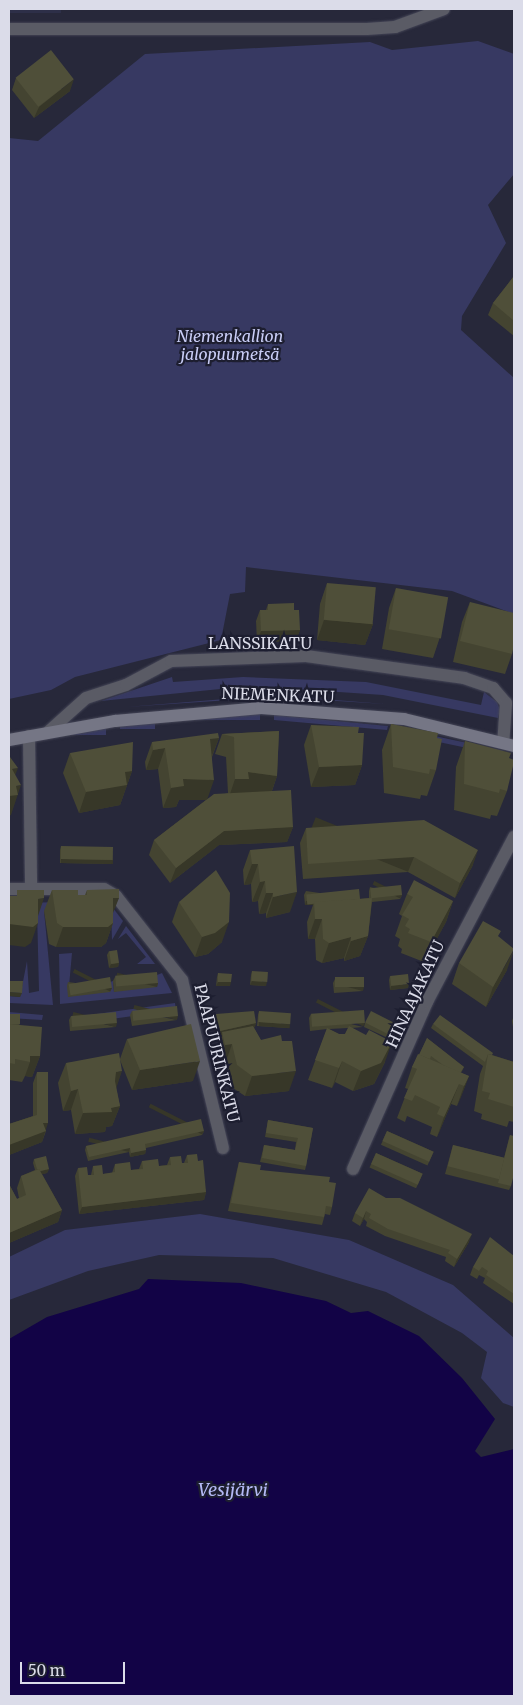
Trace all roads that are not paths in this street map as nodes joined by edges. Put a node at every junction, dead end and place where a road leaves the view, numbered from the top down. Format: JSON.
{"nodes":[{"id":1,"x":444,"y":9,"type":"edge"},
{"id":2,"x":9,"y":29,"type":"edge"},
{"id":3,"x":47,"y":733,"type":"junction"},
{"id":4,"x":29,"y":736,"type":"junction"},
{"id":5,"x":9,"y":740,"type":"edge"},
{"id":6,"x":509,"y":744,"type":"edge"},
{"id":7,"x":514,"y":837,"type":"edge"},
{"id":8,"x":31,"y":888,"type":"junction"},
{"id":9,"x":9,"y":889,"type":"edge"},
{"id":10,"x":223,"y":1148,"type":"dead end"},
{"id":11,"x":353,"y":1169,"type":"dead end"}],
"edges":[{"from":1,"to":2,"type":"street"},
{"from":3,"to":4,"type":"street","name":"NIEMENKATU"},
{"from":3,"to":6,"type":"street","name":"NIEMENKATU"},
{"from":3,"to":6,"type":"street","name":"LANSSIKATU"},
{"from":4,"to":5,"type":"street","name":"NIEMENKATU"},
{"from":4,"to":8,"type":"street"},
{"from":7,"to":11,"type":"street","name":"HINAAJAKATU"},
{"from":8,"to":9,"type":"street","name":"PAAPUURINKATU"},
{"from":8,"to":10,"type":"street","name":"PAAPUURINKATU"}]}
